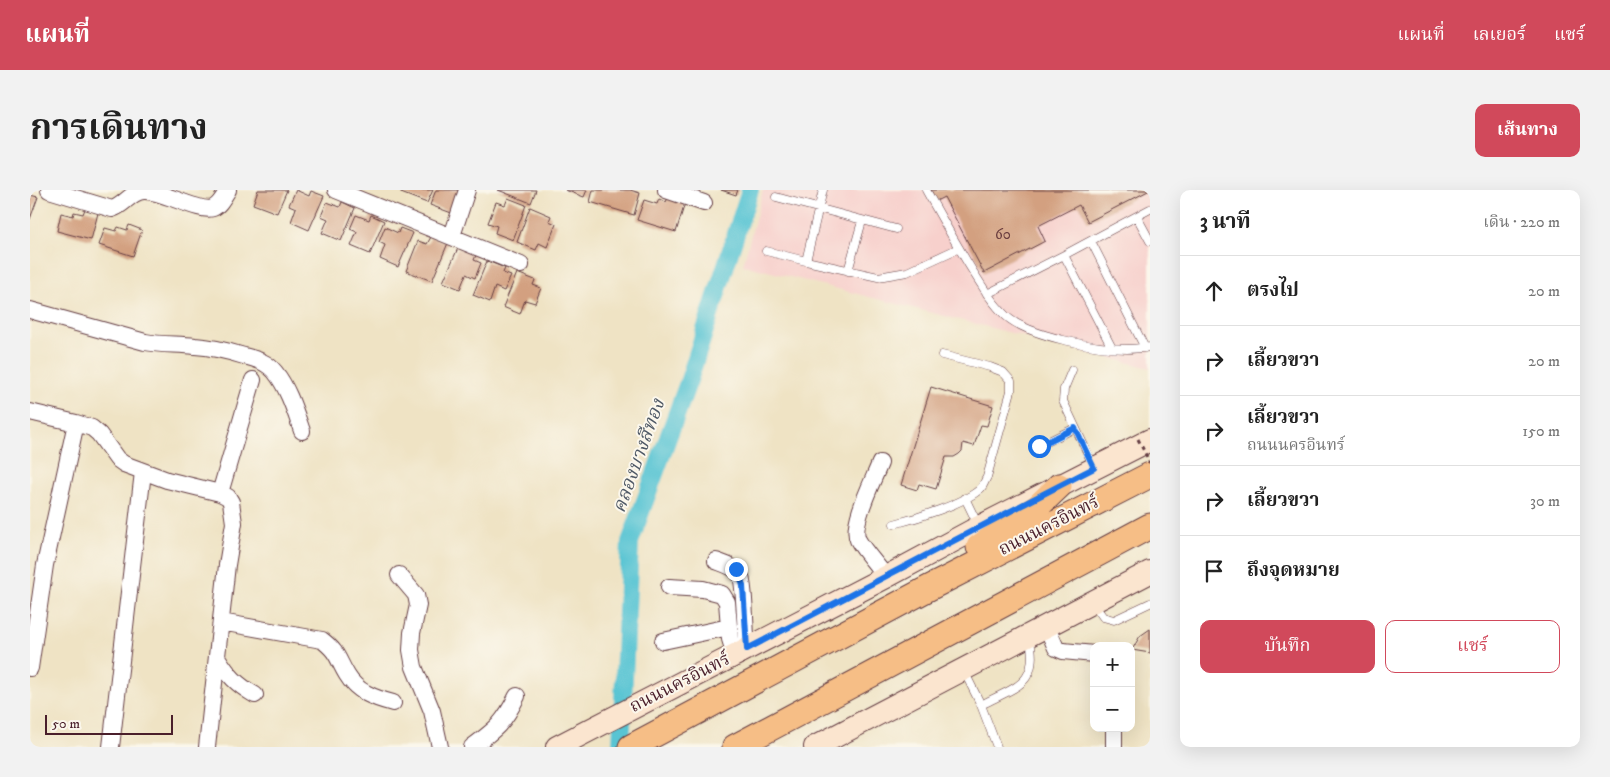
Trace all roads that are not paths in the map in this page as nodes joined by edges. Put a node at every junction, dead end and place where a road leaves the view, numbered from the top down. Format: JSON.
{"nodes":[{"id":1,"x":50,"y":190,"type":"edge"},
{"id":2,"x":228,"y":190,"type":"edge"},
{"id":3,"x":336,"y":190,"type":"edge"},
{"id":4,"x":468,"y":190,"type":"edge"},
{"id":5,"x":666,"y":190,"type":"edge"},
{"id":6,"x":823,"y":190,"type":"edge"},
{"id":7,"x":926,"y":190,"type":"edge"},
{"id":8,"x":776,"y":197,"type":"dead end"},
{"id":9,"x":704,"y":203,"type":"dead end"},
{"id":10,"x":818,"y":208,"type":"junction"},
{"id":11,"x":1150,"y":210,"type":"edge"},
{"id":12,"x":1137,"y":216,"type":"junction"},
{"id":13,"x":862,"y":221,"type":"junction"},
{"id":14,"x":896,"y":229,"type":"dead end"},
{"id":15,"x":452,"y":236,"type":"junction"},
{"id":16,"x":1092,"y":241,"type":"junction"},
{"id":17,"x":1150,"y":242,"type":"edge"},
{"id":18,"x":959,"y":248,"type":"junction"},
{"id":19,"x":766,"y":251,"type":"dead end"},
{"id":20,"x":1064,"y":256,"type":"junction"},
{"id":21,"x":806,"y":261,"type":"junction"},
{"id":22,"x":521,"y":264,"type":"dead end"},
{"id":23,"x":848,"y":271,"type":"junction"},
{"id":24,"x":987,"y":294,"type":"junction"},
{"id":25,"x":30,"y":310,"type":"edge"},
{"id":26,"x":1148,"y":347,"type":"edge"},
{"id":27,"x":1112,"y":348,"type":"junction"},
{"id":28,"x":942,"y":355,"type":"dead end"},
{"id":29,"x":1072,"y":370,"type":"dead end"},
{"id":30,"x":253,"y":380,"type":"dead end"},
{"id":31,"x":30,"y":412,"type":"edge"},
{"id":32,"x":76,"y":423,"type":"junction"},
{"id":33,"x":1075,"y":428,"type":"junction"},
{"id":34,"x":302,"y":431,"type":"dead end"},
{"id":35,"x":1144,"y":440,"type":"edge"},
{"id":36,"x":1039,"y":446,"type":"dead end"},
{"id":37,"x":880,"y":462,"type":"dead end"},
{"id":38,"x":1094,"y":468,"type":"junction"},
{"id":39,"x":143,"y":472,"type":"junction"},
{"id":40,"x":1150,"y":475,"type":"edge"},
{"id":41,"x":1059,"y":486,"type":"junction"},
{"id":42,"x":224,"y":495,"type":"junction"},
{"id":43,"x":965,"y":498,"type":"junction"},
{"id":44,"x":894,"y":524,"type":"dead end"},
{"id":45,"x":1150,"y":526,"type":"edge"},
{"id":46,"x":979,"y":527,"type":"junction"},
{"id":47,"x":716,"y":560,"type":"dead end"},
{"id":48,"x":1150,"y":572,"type":"edge"},
{"id":49,"x":399,"y":575,"type":"dead end"},
{"id":50,"x":886,"y":577,"type":"junction"},
{"id":51,"x":669,"y":587,"type":"dead end"},
{"id":52,"x":929,"y":588,"type":"junction"},
{"id":53,"x":1092,"y":602,"type":"junction"},
{"id":54,"x":1150,"y":604,"type":"edge"},
{"id":55,"x":221,"y":622,"type":"junction"},
{"id":56,"x":728,"y":627,"type":"junction"},
{"id":57,"x":1037,"y":630,"type":"junction"},
{"id":58,"x":663,"y":641,"type":"dead end"},
{"id":59,"x":741,"y":652,"type":"junction"},
{"id":60,"x":1090,"y":654,"type":"edge"},
{"id":61,"x":217,"y":657,"type":"junction"},
{"id":62,"x":30,"y":668,"type":"edge"},
{"id":63,"x":963,"y":669,"type":"junction"},
{"id":64,"x":256,"y":695,"type":"dead end"},
{"id":65,"x":517,"y":696,"type":"dead end"},
{"id":66,"x":393,"y":703,"type":"dead end"},
{"id":67,"x":980,"y":705,"type":"junction"},
{"id":68,"x":1114,"y":732,"type":"edge"},
{"id":69,"x":111,"y":747,"type":"edge"},
{"id":70,"x":207,"y":747,"type":"edge"},
{"id":71,"x":440,"y":747,"type":"edge"},
{"id":72,"x":472,"y":747,"type":"edge"},
{"id":73,"x":557,"y":747,"type":"edge"},
{"id":74,"x":631,"y":747,"type":"edge"},
{"id":75,"x":735,"y":747,"type":"edge"},
{"id":76,"x":815,"y":747,"type":"edge"},
{"id":77,"x":998,"y":747,"type":"edge"},
{"id":78,"x":1114,"y":747,"type":"edge"}],
"edges":[{"from":1,"to":2,"type":"street"},
{"from":3,"to":15,"type":"street"},
{"from":4,"to":15,"type":"street"},
{"from":5,"to":9,"type":"street"},
{"from":6,"to":10,"type":"lane"},
{"from":7,"to":18,"type":"lane"},
{"from":8,"to":10,"type":"lane"},
{"from":10,"to":13,"type":"lane"},
{"from":10,"to":21,"type":"lane"},
{"from":11,"to":12,"type":"lane"},
{"from":12,"to":16,"type":"lane"},
{"from":12,"to":17,"type":"lane"},
{"from":13,"to":14,"type":"lane"},
{"from":13,"to":23,"type":"lane"},
{"from":15,"to":22,"type":"street"},
{"from":16,"to":20,"type":"lane"},
{"from":16,"to":26,"type":"lane"},
{"from":18,"to":23,"type":"lane"},
{"from":18,"to":24,"type":"lane"},
{"from":19,"to":21,"type":"lane"},
{"from":20,"to":24,"type":"lane"},
{"from":20,"to":27,"type":"lane"},
{"from":21,"to":23,"type":"lane"},
{"from":24,"to":27,"type":"lane"},
{"from":25,"to":34,"type":"street"},
{"from":26,"to":27,"type":"lane"},
{"from":28,"to":43,"type":"lane"},
{"from":29,"to":33,"type":"lane"},
{"from":30,"to":42,"type":"street"},
{"from":31,"to":32,"type":"street"},
{"from":32,"to":39,"type":"street"},
{"from":32,"to":62,"type":"street"},
{"from":33,"to":36,"type":"lane"},
{"from":33,"to":38,"type":"lane"},
{"from":35,"to":38,"type":"main road","name":"ถนนนครอินทร์"},
{"from":37,"to":50,"type":"street"},
{"from":38,"to":41,"type":"main road","name":"ถนนนครอินทร์"},
{"from":39,"to":42,"type":"street"},
{"from":39,"to":69,"type":"street"},
{"from":40,"to":52,"type":"main road","name":"ถนนนครอินทร์"},
{"from":41,"to":46,"type":"main road","name":"ถนนนครอินทร์"},
{"from":41,"to":52,"type":"main road"},
{"from":42,"to":55,"type":"street"},
{"from":43,"to":44,"type":"lane"},
{"from":43,"to":46,"type":"lane"},
{"from":45,"to":75,"type":"main road"},
{"from":46,"to":50,"type":"main road","name":"ถนนนครอินทร์"},
{"from":47,"to":59,"type":"street"},
{"from":48,"to":53,"type":"main road"},
{"from":49,"to":71,"type":"street"},
{"from":50,"to":59,"type":"main road","name":"ถนนนครอินทร์"},
{"from":51,"to":56,"type":"street"},
{"from":52,"to":74,"type":"main road","name":"ถนนนครอินทร์"},
{"from":53,"to":54,"type":"lane"},
{"from":53,"to":57,"type":"main road"},
{"from":55,"to":61,"type":"street"},
{"from":55,"to":66,"type":"street"},
{"from":56,"to":58,"type":"street"},
{"from":56,"to":59,"type":"street"},
{"from":57,"to":60,"type":"street"},
{"from":57,"to":63,"type":"main road"},
{"from":57,"to":67,"type":"lane"},
{"from":59,"to":73,"type":"main road","name":"ถนนนครอินทร์"},
{"from":61,"to":64,"type":"street"},
{"from":61,"to":70,"type":"street"},
{"from":63,"to":67,"type":"lane"},
{"from":63,"to":76,"type":"main road"},
{"from":65,"to":72,"type":"street"},
{"from":67,"to":77,"type":"lane"},
{"from":68,"to":78,"type":"street"}]}
